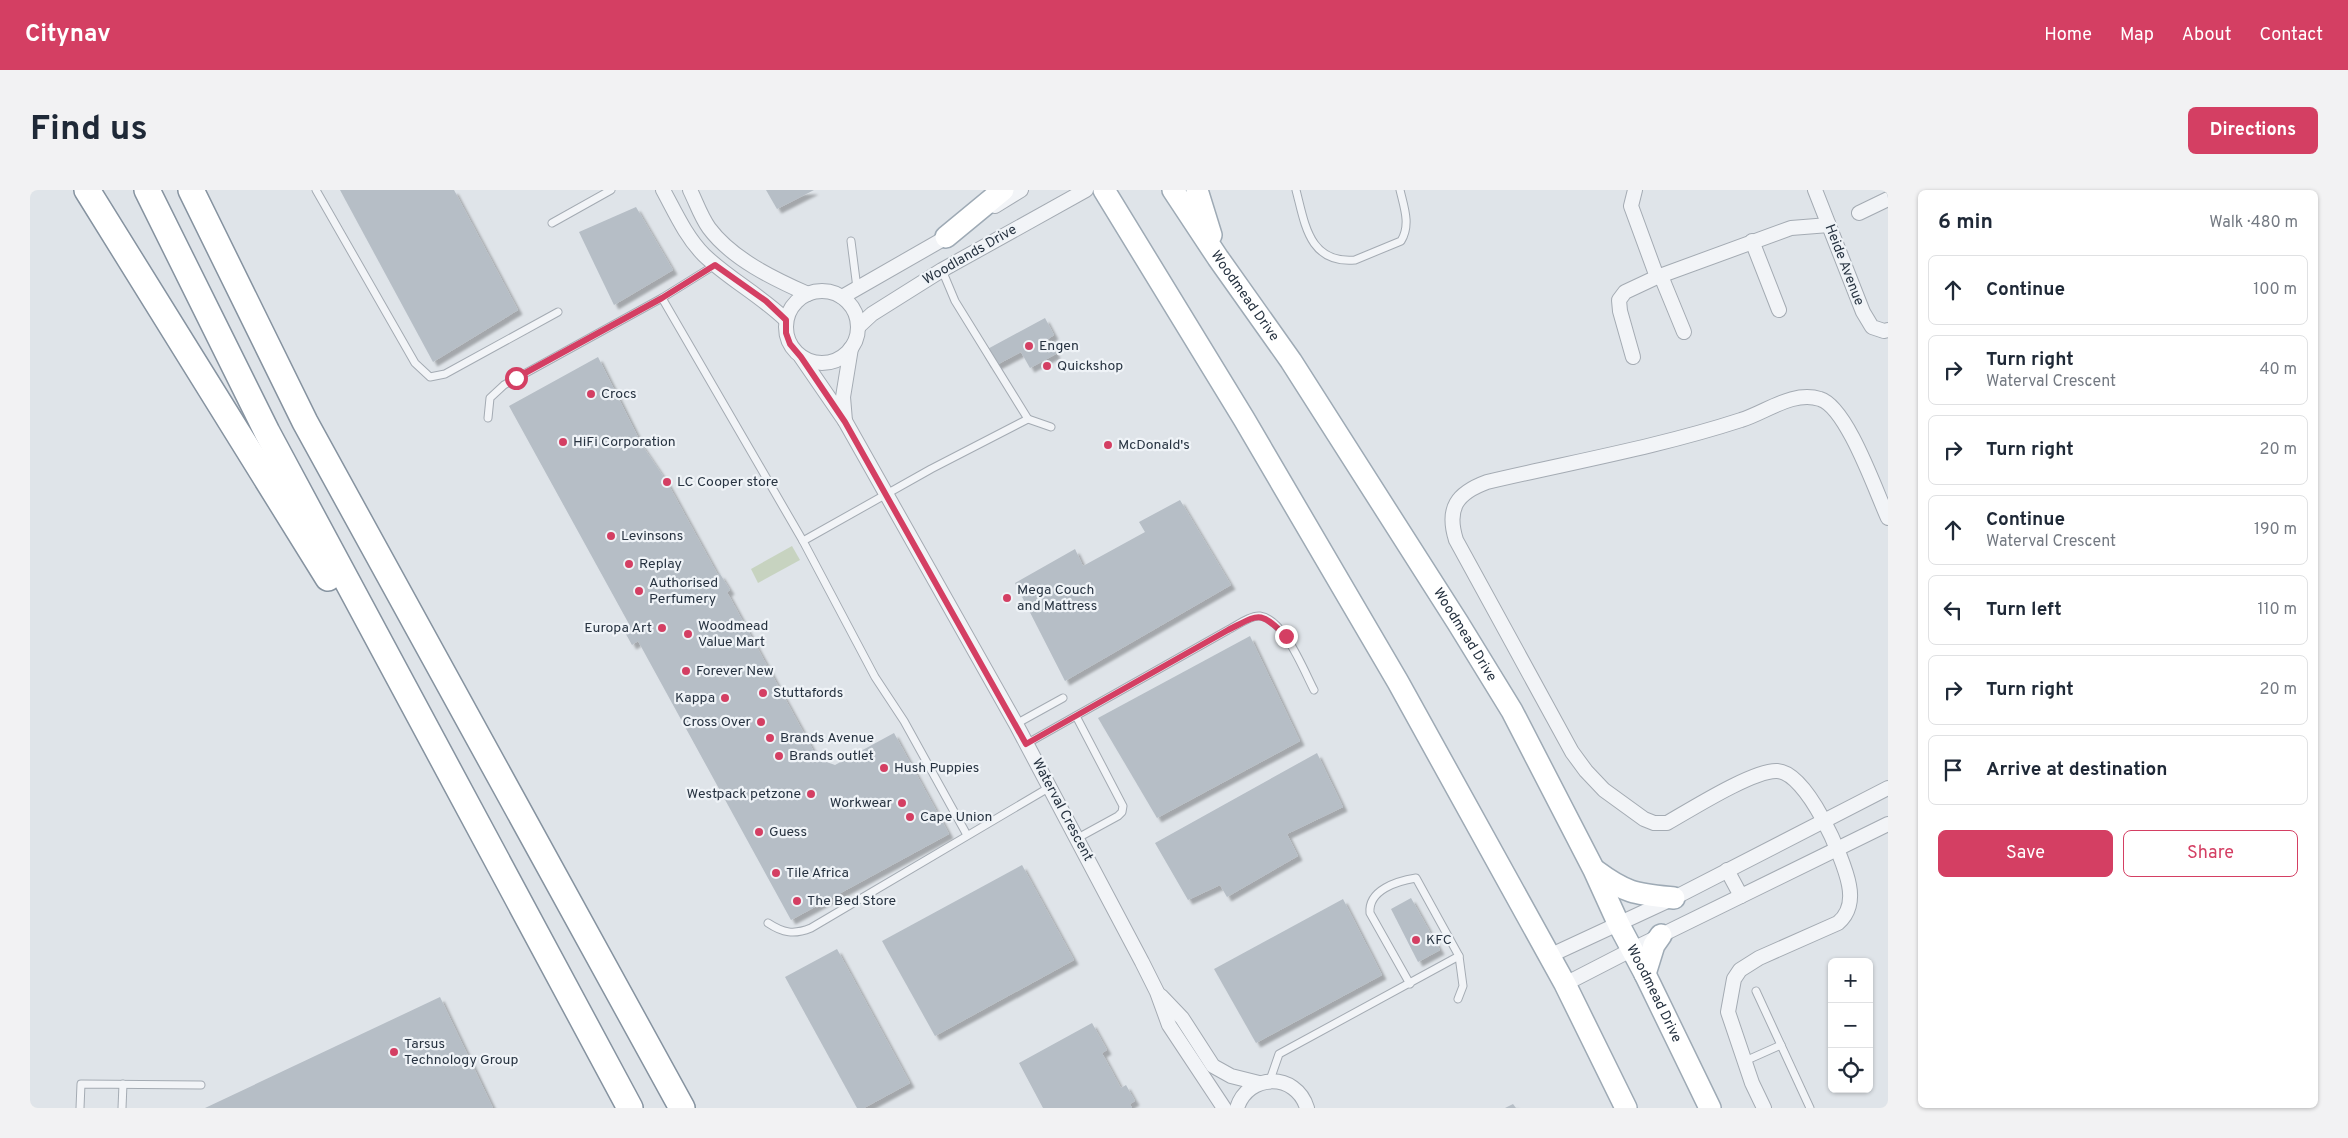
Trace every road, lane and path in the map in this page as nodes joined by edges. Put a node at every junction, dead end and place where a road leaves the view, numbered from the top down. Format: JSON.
{"nodes":[{"id":1,"x":87,"y":190,"type":"edge"},
{"id":2,"x":147,"y":190,"type":"edge"},
{"id":3,"x":191,"y":190,"type":"edge"},
{"id":4,"x":316,"y":190,"type":"edge"},
{"id":5,"x":611,"y":190,"type":"edge"},
{"id":6,"x":663,"y":190,"type":"edge"},
{"id":7,"x":690,"y":190,"type":"edge"},
{"id":8,"x":1004,"y":190,"type":"edge"},
{"id":9,"x":1021,"y":190,"type":"edge"},
{"id":10,"x":1086,"y":190,"type":"edge"},
{"id":11,"x":1104,"y":190,"type":"edge"},
{"id":12,"x":1173,"y":190,"type":"edge"},
{"id":13,"x":1197,"y":190,"type":"edge"},
{"id":14,"x":1296,"y":190,"type":"edge"},
{"id":15,"x":1400,"y":190,"type":"edge"},
{"id":16,"x":1635,"y":190,"type":"edge"},
{"id":17,"x":1815,"y":190,"type":"edge"},
{"id":18,"x":1888,"y":199,"type":"edge"},
{"id":19,"x":1859,"y":213,"type":"dead end"},
{"id":20,"x":552,"y":223,"type":"dead end"},
{"id":21,"x":1829,"y":225,"type":"junction"},
{"id":22,"x":946,"y":237,"type":"junction"},
{"id":23,"x":851,"y":241,"type":"dead end"},
{"id":24,"x":1752,"y":241,"type":"junction"},
{"id":25,"x":1218,"y":258,"type":"junction"},
{"id":26,"x":715,"y":265,"type":"junction"},
{"id":27,"x":942,"y":270,"type":"junction"},
{"id":28,"x":1659,"y":277,"type":"junction"},
{"id":29,"x":857,"y":288,"type":"junction"},
{"id":30,"x":808,"y":294,"type":"junction"},
{"id":31,"x":842,"y":297,"type":"junction"},
{"id":32,"x":662,"y":298,"type":"junction"},
{"id":33,"x":1779,"y":310,"type":"dead end"},
{"id":34,"x":558,"y":312,"type":"dead end"},
{"id":35,"x":786,"y":320,"type":"junction"},
{"id":36,"x":858,"y":327,"type":"junction"},
{"id":37,"x":1886,"y":330,"type":"edge"},
{"id":38,"x":1684,"y":332,"type":"dead end"},
{"id":39,"x":851,"y":348,"type":"junction"},
{"id":40,"x":801,"y":357,"type":"junction"},
{"id":41,"x":1633,"y":357,"type":"dead end"},
{"id":42,"x":488,"y":418,"type":"dead end"},
{"id":43,"x":1028,"y":419,"type":"junction"},
{"id":44,"x":845,"y":422,"type":"junction"},
{"id":45,"x":1051,"y":426,"type":"dead end"},
{"id":46,"x":884,"y":494,"type":"junction"},
{"id":47,"x":1888,"y":518,"type":"edge"},
{"id":48,"x":803,"y":541,"type":"junction"},
{"id":49,"x":1314,"y":690,"type":"dead end"},
{"id":50,"x":1063,"y":698,"type":"dead end"},
{"id":51,"x":1076,"y":716,"type":"junction"},
{"id":52,"x":1016,"y":724,"type":"junction"},
{"id":53,"x":427,"y":728,"type":"junction"},
{"id":54,"x":1026,"y":744,"type":"junction"},
{"id":55,"x":1050,"y":788,"type":"junction"},
{"id":56,"x":1888,"y":788,"type":"edge"},
{"id":57,"x":1823,"y":820,"type":"junction"},
{"id":58,"x":1888,"y":824,"type":"edge"},
{"id":59,"x":967,"y":835,"type":"junction"},
{"id":60,"x":1076,"y":839,"type":"junction"},
{"id":61,"x":1836,"y":848,"type":"junction"},
{"id":62,"x":1594,"y":870,"type":"junction"},
{"id":63,"x":1727,"y":870,"type":"junction"},
{"id":64,"x":1741,"y":896,"type":"junction"},
{"id":65,"x":1674,"y":898,"type":"junction"},
{"id":66,"x":768,"y":923,"type":"dead end"},
{"id":67,"x":1619,"y":925,"type":"junction"},
{"id":68,"x":1661,"y":935,"type":"junction"},
{"id":69,"x":1633,"y":949,"type":"junction"},
{"id":70,"x":1459,"y":956,"type":"junction"},
{"id":71,"x":1549,"y":956,"type":"junction"},
{"id":72,"x":1645,"y":974,"type":"junction"},
{"id":73,"x":1410,"y":984,"type":"junction"},
{"id":74,"x":1565,"y":984,"type":"junction"},
{"id":75,"x":1157,"y":992,"type":"junction"},
{"id":76,"x":1756,"y":992,"type":"dead end"},
{"id":77,"x":1458,"y":999,"type":"dead end"},
{"id":78,"x":1781,"y":1045,"type":"junction"},
{"id":79,"x":1745,"y":1061,"type":"junction"},
{"id":80,"x":1264,"y":1081,"type":"junction"},
{"id":81,"x":123,"y":1084,"type":"junction"},
{"id":82,"x":201,"y":1085,"type":"dead end"},
{"id":83,"x":80,"y":1108,"type":"edge"},
{"id":84,"x":122,"y":1108,"type":"edge"},
{"id":85,"x":630,"y":1108,"type":"edge"},
{"id":86,"x":682,"y":1108,"type":"edge"},
{"id":87,"x":1224,"y":1108,"type":"edge"},
{"id":88,"x":1237,"y":1108,"type":"edge"},
{"id":89,"x":1307,"y":1108,"type":"edge"},
{"id":90,"x":1626,"y":1108,"type":"edge"},
{"id":91,"x":1710,"y":1108,"type":"edge"},
{"id":92,"x":1764,"y":1108,"type":"edge"},
{"id":93,"x":1810,"y":1108,"type":"edge"}],
"edges":[{"from":1,"to":53,"type":"highway"},
{"from":2,"to":53,"type":"highway"},
{"from":3,"to":86,"type":"highway"},
{"from":4,"to":34,"type":"lane"},
{"from":5,"to":20,"type":"lane"},
{"from":6,"to":26,"type":"street"},
{"from":7,"to":30,"type":"street"},
{"from":8,"to":22,"type":"main road"},
{"from":9,"to":22,"type":"street","name":"Woodlands Drive"},
{"from":10,"to":27,"type":"street","name":"Woodlands Drive"},
{"from":11,"to":71,"type":"main road"},
{"from":12,"to":25,"type":"main road","name":"Woodmead Drive"},
{"from":13,"to":25,"type":"main road"},
{"from":14,"to":15,"type":"lane"},
{"from":16,"to":28,"type":"street"},
{"from":17,"to":21,"type":"street","name":"Heide Avenue"},
{"from":18,"to":19,"type":"street"},
{"from":21,"to":24,"type":"street"},
{"from":21,"to":37,"type":"street","name":"Heide Avenue"},
{"from":22,"to":29,"type":"street","name":"Woodlands Drive"},
{"from":23,"to":29,"type":"lane"},
{"from":24,"to":28,"type":"street"},
{"from":24,"to":33,"type":"street"},
{"from":25,"to":62,"type":"main road","name":"Woodmead Drive"},
{"from":26,"to":32,"type":"lane"},
{"from":26,"to":35,"type":"street"},
{"from":27,"to":36,"type":"street","name":"Woodlands Drive"},
{"from":27,"to":43,"type":"lane"},
{"from":28,"to":38,"type":"street"},
{"from":28,"to":41,"type":"street"},
{"from":29,"to":31,"type":"street","name":"Woodlands Drive"},
{"from":30,"to":31,"type":"street"},
{"from":30,"to":35,"type":"street"},
{"from":31,"to":36,"type":"street"},
{"from":32,"to":42,"type":"lane"},
{"from":32,"to":48,"type":"lane"},
{"from":35,"to":40,"type":"street"},
{"from":36,"to":39,"type":"street"},
{"from":39,"to":40,"type":"street"},
{"from":39,"to":44,"type":"street","name":"Waterval Crescent"},
{"from":40,"to":44,"type":"street","name":"Waterval Crescent"},
{"from":43,"to":45,"type":"lane"},
{"from":43,"to":46,"type":"lane"},
{"from":44,"to":46,"type":"street","name":"Waterval Crescent"},
{"from":46,"to":48,"type":"lane"},
{"from":46,"to":52,"type":"street","name":"Waterval Crescent"},
{"from":47,"to":57,"type":"street"},
{"from":48,"to":59,"type":"lane"},
{"from":49,"to":51,"type":"lane"},
{"from":50,"to":52,"type":"lane"},
{"from":51,"to":54,"type":"lane"},
{"from":51,"to":60,"type":"lane"},
{"from":52,"to":54,"type":"street","name":"Waterval Crescent"},
{"from":53,"to":85,"type":"highway"},
{"from":54,"to":55,"type":"street","name":"Waterval Crescent"},
{"from":55,"to":59,"type":"lane"},
{"from":55,"to":60,"type":"street","name":"Waterval Crescent"},
{"from":56,"to":57,"type":"street"},
{"from":57,"to":61,"type":"street"},
{"from":57,"to":63,"type":"street"},
{"from":58,"to":61,"type":"street"},
{"from":59,"to":66,"type":"lane"},
{"from":60,"to":75,"type":"street","name":"Waterval Crescent"},
{"from":61,"to":64,"type":"street"},
{"from":61,"to":79,"type":"street"},
{"from":62,"to":65,"type":"main road"},
{"from":62,"to":67,"type":"main road","name":"Woodmead Drive"},
{"from":63,"to":64,"type":"street"},
{"from":63,"to":65,"type":"street"},
{"from":64,"to":68,"type":"street"},
{"from":65,"to":67,"type":"street"},
{"from":67,"to":69,"type":"main road","name":"Woodmead Drive"},
{"from":67,"to":71,"type":"street"},
{"from":68,"to":69,"type":"street"},
{"from":68,"to":72,"type":"main road"},
{"from":69,"to":72,"type":"main road","name":"Woodmead Drive"},
{"from":69,"to":74,"type":"street"},
{"from":70,"to":73,"type":"lane"},
{"from":70,"to":73,"type":"lane"},
{"from":70,"to":77,"type":"lane"},
{"from":71,"to":74,"type":"main road"},
{"from":72,"to":91,"type":"main road","name":"Woodmead Drive"},
{"from":73,"to":80,"type":"lane"},
{"from":74,"to":90,"type":"main road"},
{"from":75,"to":80,"type":"street","name":"Waterval Crescent"},
{"from":75,"to":87,"type":"street","name":"Waterval Crescent"},
{"from":76,"to":78,"type":"lane"},
{"from":78,"to":79,"type":"lane"},
{"from":78,"to":93,"type":"lane"},
{"from":79,"to":92,"type":"street"},
{"from":80,"to":88,"type":"street"},
{"from":80,"to":89,"type":"street","name":"Waterval Crescent"},
{"from":81,"to":82,"type":"lane"},
{"from":81,"to":83,"type":"lane"},
{"from":81,"to":84,"type":"lane"}]}
